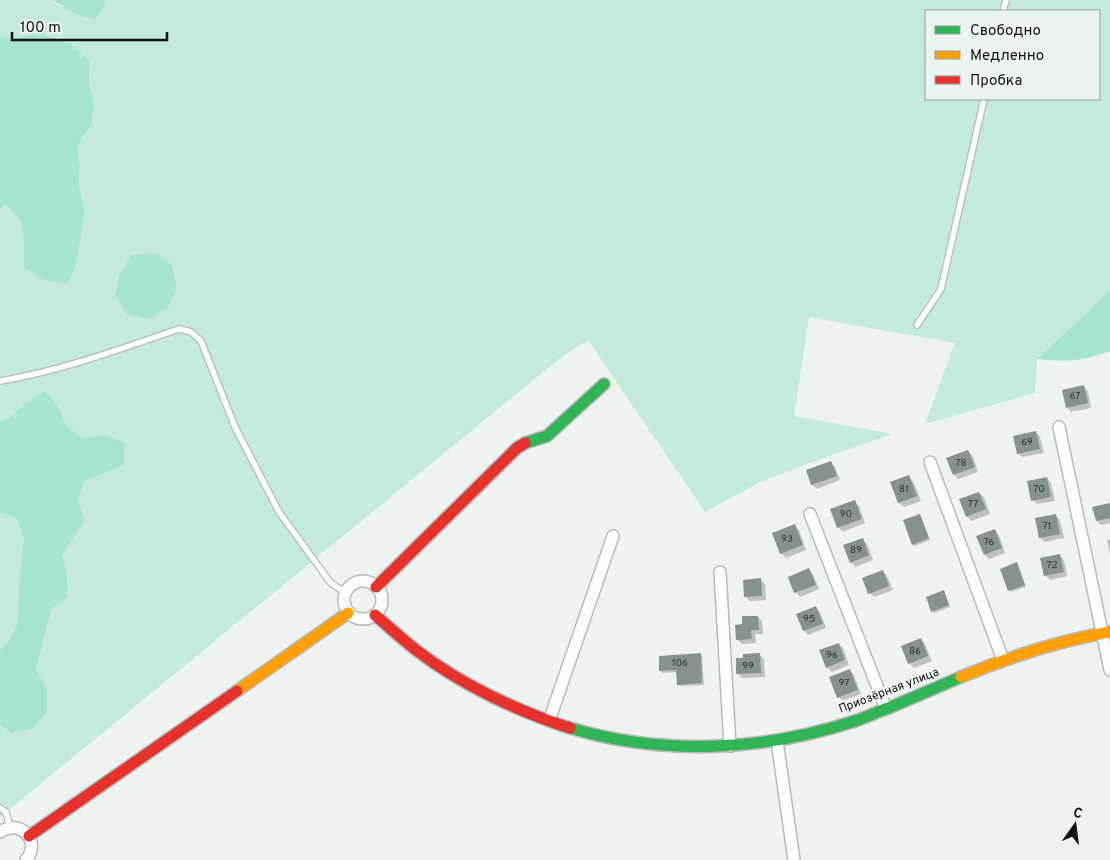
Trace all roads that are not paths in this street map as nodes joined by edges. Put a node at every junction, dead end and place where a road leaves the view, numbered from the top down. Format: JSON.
{"nodes":[{"id":1,"x":984,"y":100,"type":"edge"},
{"id":2,"x":918,"y":325,"type":"dead end"},
{"id":3,"x":0,"y":381,"type":"edge"},
{"id":4,"x":604,"y":384,"type":"dead end"},
{"id":5,"x":1059,"y":426,"type":"dead end"},
{"id":6,"x":930,"y":462,"type":"dead end"},
{"id":7,"x":810,"y":514,"type":"dead end"},
{"id":8,"x":613,"y":536,"type":"dead end"},
{"id":9,"x":720,"y":572,"type":"dead end"},
{"id":10,"x":376,"y":587,"type":"junction"},
{"id":11,"x":345,"y":593,"type":"junction"},
{"id":12,"x":348,"y":613,"type":"junction"},
{"id":13,"x":375,"y":615,"type":"junction"},
{"id":14,"x":1106,"y":633,"type":"edge"},
{"id":15,"x":1003,"y":660,"type":"junction"},
{"id":16,"x":1110,"y":670,"type":"edge"},
{"id":17,"x":886,"y":709,"type":"junction"},
{"id":18,"x":550,"y":721,"type":"junction"},
{"id":19,"x":777,"y":741,"type":"junction"},
{"id":20,"x":730,"y":746,"type":"junction"},
{"id":21,"x":0,"y":808,"type":"edge"},
{"id":22,"x":5,"y":830,"type":"edge"},
{"id":23,"x":29,"y":836,"type":"junction"},
{"id":24,"x":26,"y":860,"type":"edge"},
{"id":25,"x":794,"y":860,"type":"edge"}],
"edges":[{"from":1,"to":2,"type":"lane"},
{"from":3,"to":11,"type":"lane"},
{"from":4,"to":10,"type":"street"},
{"from":5,"to":14,"type":"street"},
{"from":6,"to":15,"type":"street"},
{"from":7,"to":17,"type":"street"},
{"from":8,"to":18,"type":"street"},
{"from":9,"to":20,"type":"street"},
{"from":10,"to":11,"type":"street"},
{"from":10,"to":13,"type":"street"},
{"from":11,"to":12,"type":"street"},
{"from":12,"to":13,"type":"street"},
{"from":12,"to":23,"type":"street"},
{"from":13,"to":18,"type":"street","name":"Приозёрная улица"},
{"from":14,"to":15,"type":"street","name":"Приозёрная улица"},
{"from":14,"to":16,"type":"street"},
{"from":15,"to":17,"type":"street","name":"Приозёрная улица"},
{"from":17,"to":19,"type":"street","name":"Приозёрная улица"},
{"from":18,"to":20,"type":"street","name":"Приозёрная улица"},
{"from":19,"to":20,"type":"street","name":"Приозёрная улица"},
{"from":19,"to":25,"type":"street"},
{"from":21,"to":22,"type":"lane"},
{"from":22,"to":23,"type":"street"},
{"from":23,"to":24,"type":"street"}]}
